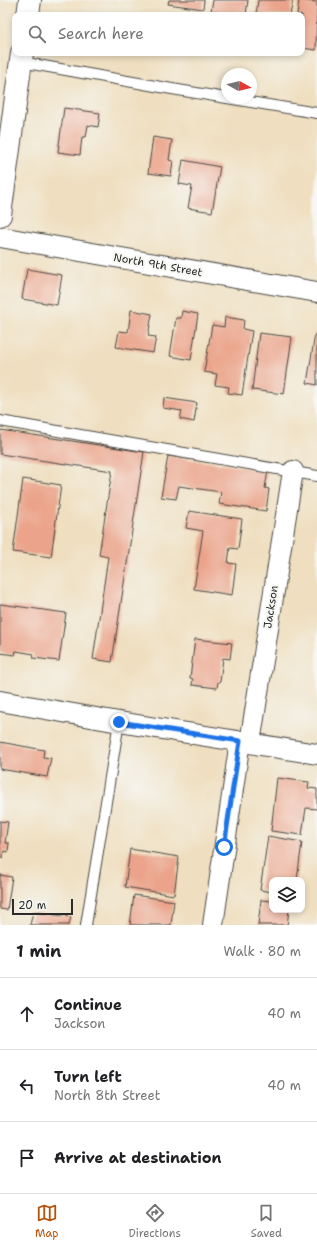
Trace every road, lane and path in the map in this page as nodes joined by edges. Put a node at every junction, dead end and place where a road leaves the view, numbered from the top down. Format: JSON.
{"nodes":[{"id":1,"x":30,"y":0,"type":"edge"},
{"id":2,"x":28,"y":12,"type":"edge"},
{"id":3,"x":22,"y":57,"type":"edge"},
{"id":4,"x":317,"y":113,"type":"edge"},
{"id":5,"x":0,"y":215,"type":"edge"},
{"id":6,"x":0,"y":237,"type":"edge"},
{"id":7,"x":317,"y":292,"type":"edge"},
{"id":8,"x":0,"y":422,"type":"edge"},
{"id":9,"x":292,"y":471,"type":"junction"},
{"id":10,"x":317,"y":476,"type":"edge"},
{"id":11,"x":0,"y":700,"type":"edge"},
{"id":12,"x":119,"y":722,"type":"junction"},
{"id":13,"x":245,"y":742,"type":"junction"},
{"id":14,"x":317,"y":754,"type":"edge"},
{"id":15,"x":86,"y":925,"type":"edge"},
{"id":16,"x":213,"y":925,"type":"edge"}],
"edges":[{"from":1,"to":2,"type":"street"},
{"from":3,"to":4,"type":"lane"},
{"from":3,"to":5,"type":"street"},
{"from":6,"to":7,"type":"street","name":"North 9th Street"},
{"from":8,"to":9,"type":"lane"},
{"from":9,"to":10,"type":"lane"},
{"from":9,"to":13,"type":"street","name":"Jackson"},
{"from":11,"to":12,"type":"street"},
{"from":12,"to":13,"type":"street"},
{"from":12,"to":15,"type":"lane"},
{"from":13,"to":14,"type":"street"},
{"from":13,"to":16,"type":"street","name":"Jackson"}]}
